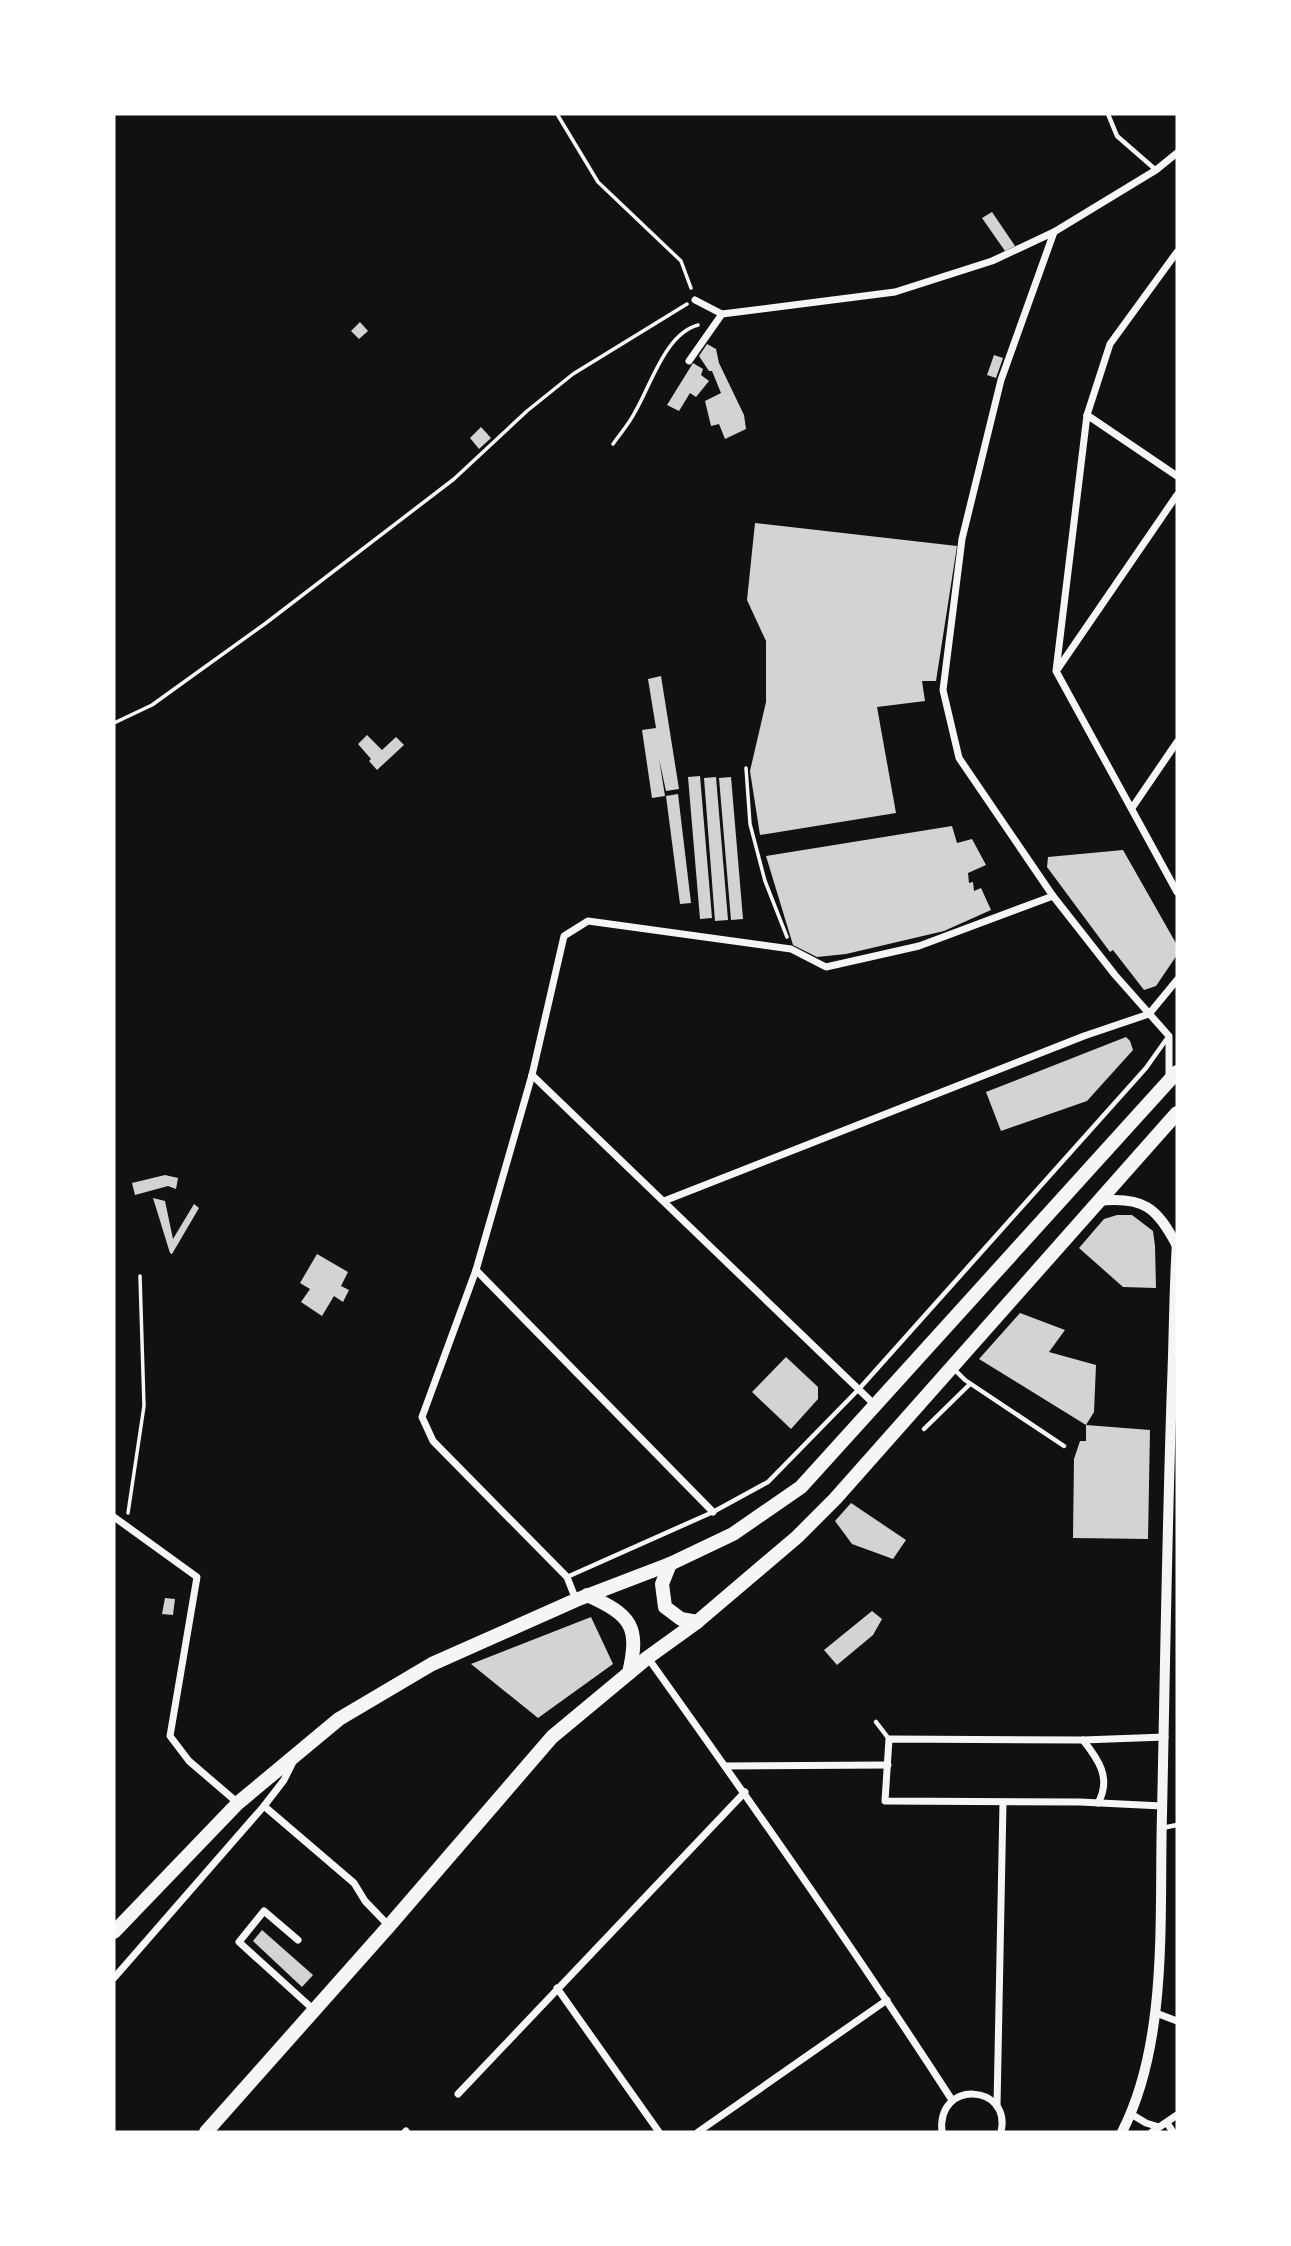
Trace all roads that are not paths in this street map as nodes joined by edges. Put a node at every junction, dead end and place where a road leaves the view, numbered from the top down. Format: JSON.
{"nodes":[{"id":1,"x":1108,"y":114,"type":"edge"},
{"id":2,"x":1177,"y":153,"type":"edge"},
{"id":3,"x":1156,"y":170,"type":"junction"},
{"id":4,"x":1054,"y":232,"type":"junction"},
{"id":5,"x":1177,"y":252,"type":"edge"},
{"id":6,"x":695,"y":300,"type":"road end"},
{"id":7,"x":722,"y":314,"type":"junction"},
{"id":8,"x":689,"y":361,"type":"dead end"},
{"id":9,"x":1087,"y":415,"type":"junction"},
{"id":10,"x":1177,"y":476,"type":"edge"},
{"id":11,"x":1177,"y":495,"type":"edge"},
{"id":12,"x":1056,"y":671,"type":"junction"},
{"id":13,"x":1177,"y":742,"type":"edge"},
{"id":14,"x":1132,"y":808,"type":"junction"},
{"id":15,"x":1177,"y":892,"type":"edge"},
{"id":16,"x":1053,"y":895,"type":"junction"},
{"id":17,"x":1177,"y":981,"type":"edge"},
{"id":18,"x":1149,"y":1014,"type":"junction"},
{"id":19,"x":1173,"y":1036,"type":"edge"},
{"id":20,"x":533,"y":1075,"type":"junction"},
{"id":21,"x":1173,"y":1077,"type":"edge"},
{"id":22,"x":1177,"y":1113,"type":"edge"},
{"id":23,"x":664,"y":1200,"type":"junction"},
{"id":24,"x":1098,"y":1201,"type":"junction"},
{"id":25,"x":1177,"y":1244,"type":"edge"},
{"id":26,"x":476,"y":1270,"type":"junction"},
{"id":27,"x":952,"y":1367,"type":"junction"},
{"id":28,"x":970,"y":1384,"type":"junction"},
{"id":29,"x":859,"y":1389,"type":"junction"},
{"id":30,"x":876,"y":1405,"type":"junction"},
{"id":31,"x":924,"y":1429,"type":"dead end"},
{"id":32,"x":1064,"y":1446,"type":"dead end"},
{"id":33,"x":713,"y":1512,"type":"junction"},
{"id":34,"x":114,"y":1517,"type":"edge"},
{"id":35,"x":670,"y":1564,"type":"junction"},
{"id":36,"x":566,"y":1577,"type":"junction"},
{"id":37,"x":582,"y":1598,"type":"junction"},
{"id":38,"x":697,"y":1622,"type":"junction"},
{"id":39,"x":647,"y":1658,"type":"junction"},
{"id":40,"x":629,"y":1673,"type":"junction"},
{"id":41,"x":876,"y":1722,"type":"dead end"},
{"id":42,"x":1165,"y":1737,"type":"junction"},
{"id":43,"x":889,"y":1739,"type":"junction"},
{"id":44,"x":1083,"y":1740,"type":"junction"},
{"id":45,"x":296,"y":1753,"type":"junction"},
{"id":46,"x":888,"y":1765,"type":"junction"},
{"id":47,"x":725,"y":1766,"type":"junction"},
{"id":48,"x":745,"y":1792,"type":"junction"},
{"id":49,"x":238,"y":1803,"type":"junction"},
{"id":50,"x":1003,"y":1803,"type":"junction"},
{"id":51,"x":1098,"y":1803,"type":"junction"},
{"id":52,"x":264,"y":1806,"type":"junction"},
{"id":53,"x":1162,"y":1806,"type":"junction"},
{"id":54,"x":1177,"y":1825,"type":"edge"},
{"id":55,"x":1161,"y":1828,"type":"junction"},
{"id":56,"x":390,"y":1926,"type":"junction"},
{"id":57,"x":114,"y":1932,"type":"edge"},
{"id":58,"x":298,"y":1941,"type":"dead end"},
{"id":59,"x":114,"y":1978,"type":"edge"},
{"id":60,"x":557,"y":1988,"type":"junction"},
{"id":61,"x":887,"y":2000,"type":"junction"},
{"id":62,"x":314,"y":2010,"type":"junction"},
{"id":63,"x":1157,"y":2013,"type":"junction"},
{"id":64,"x":1177,"y":2021,"type":"edge"},
{"id":65,"x":458,"y":2094,"type":"dead end"},
{"id":66,"x":952,"y":2100,"type":"junction"},
{"id":67,"x":997,"y":2106,"type":"junction"},
{"id":68,"x":1131,"y":2114,"type":"junction"},
{"id":69,"x":1177,"y":2115,"type":"edge"},
{"id":70,"x":1160,"y":2127,"type":"edge"},
{"id":71,"x":206,"y":2132,"type":"edge"},
{"id":72,"x":659,"y":2132,"type":"edge"},
{"id":73,"x":698,"y":2132,"type":"edge"},
{"id":74,"x":942,"y":2132,"type":"edge"},
{"id":75,"x":1001,"y":2132,"type":"edge"},
{"id":76,"x":1122,"y":2132,"type":"edge"},
{"id":77,"x":1173,"y":2132,"type":"edge"}],
"edges":[{"from":1,"to":3,"type":"lane"},
{"from":2,"to":3,"type":"street"},
{"from":3,"to":4,"type":"street"},
{"from":4,"to":7,"type":"street"},
{"from":4,"to":16,"type":"street"},
{"from":5,"to":9,"type":"street"},
{"from":6,"to":7,"type":"street"},
{"from":7,"to":8,"type":"street"},
{"from":9,"to":10,"type":"street"},
{"from":9,"to":12,"type":"street"},
{"from":11,"to":12,"type":"street"},
{"from":12,"to":14,"type":"street"},
{"from":13,"to":14,"type":"street"},
{"from":14,"to":15,"type":"street"},
{"from":16,"to":18,"type":"street"},
{"from":16,"to":20,"type":"street"},
{"from":17,"to":18,"type":"street"},
{"from":18,"to":19,"type":"street"},
{"from":18,"to":23,"type":"street"},
{"from":19,"to":21,"type":"street"},
{"from":19,"to":29,"type":"lane"},
{"from":20,"to":23,"type":"street"},
{"from":20,"to":26,"type":"street"},
{"from":21,"to":30,"type":"highway"},
{"from":22,"to":24,"type":"highway"},
{"from":23,"to":29,"type":"street"},
{"from":24,"to":25,"type":"street"},
{"from":24,"to":27,"type":"highway"},
{"from":25,"to":42,"type":"street"},
{"from":26,"to":33,"type":"street"},
{"from":26,"to":36,"type":"street"},
{"from":27,"to":28,"type":"lane"},
{"from":27,"to":38,"type":"highway"},
{"from":28,"to":31,"type":"lane"},
{"from":28,"to":32,"type":"lane"},
{"from":29,"to":30,"type":"street"},
{"from":29,"to":33,"type":"lane"},
{"from":30,"to":35,"type":"highway"},
{"from":33,"to":36,"type":"lane"},
{"from":34,"to":49,"type":"street"},
{"from":35,"to":37,"type":"highway"},
{"from":35,"to":38,"type":"highway"},
{"from":36,"to":37,"type":"street"},
{"from":37,"to":40,"type":"highway"},
{"from":37,"to":45,"type":"highway"},
{"from":38,"to":39,"type":"highway"},
{"from":39,"to":40,"type":"highway"},
{"from":39,"to":47,"type":"street"},
{"from":40,"to":56,"type":"highway"},
{"from":41,"to":43,"type":"lane"},
{"from":42,"to":44,"type":"street"},
{"from":42,"to":53,"type":"street"},
{"from":43,"to":44,"type":"street"},
{"from":43,"to":46,"type":"street"},
{"from":44,"to":51,"type":"street"},
{"from":45,"to":49,"type":"highway"},
{"from":45,"to":52,"type":"street"},
{"from":46,"to":47,"type":"street"},
{"from":46,"to":50,"type":"street"},
{"from":47,"to":48,"type":"street"},
{"from":48,"to":60,"type":"street"},
{"from":48,"to":61,"type":"street"},
{"from":49,"to":57,"type":"highway"},
{"from":50,"to":51,"type":"street"},
{"from":50,"to":67,"type":"street"},
{"from":51,"to":53,"type":"street"},
{"from":52,"to":56,"type":"street"},
{"from":52,"to":59,"type":"street"},
{"from":53,"to":55,"type":"street"},
{"from":54,"to":55,"type":"lane"},
{"from":55,"to":63,"type":"street"},
{"from":56,"to":62,"type":"highway"},
{"from":58,"to":62,"type":"street"},
{"from":60,"to":65,"type":"street"},
{"from":60,"to":72,"type":"street"},
{"from":61,"to":66,"type":"street"},
{"from":61,"to":73,"type":"street"},
{"from":62,"to":71,"type":"highway"},
{"from":63,"to":64,"type":"street"},
{"from":63,"to":68,"type":"street"},
{"from":66,"to":67,"type":"street"},
{"from":66,"to":74,"type":"street"},
{"from":67,"to":75,"type":"street"},
{"from":68,"to":70,"type":"street"},
{"from":68,"to":76,"type":"street"},
{"from":69,"to":70,"type":"street"},
{"from":70,"to":77,"type":"street"}]}
